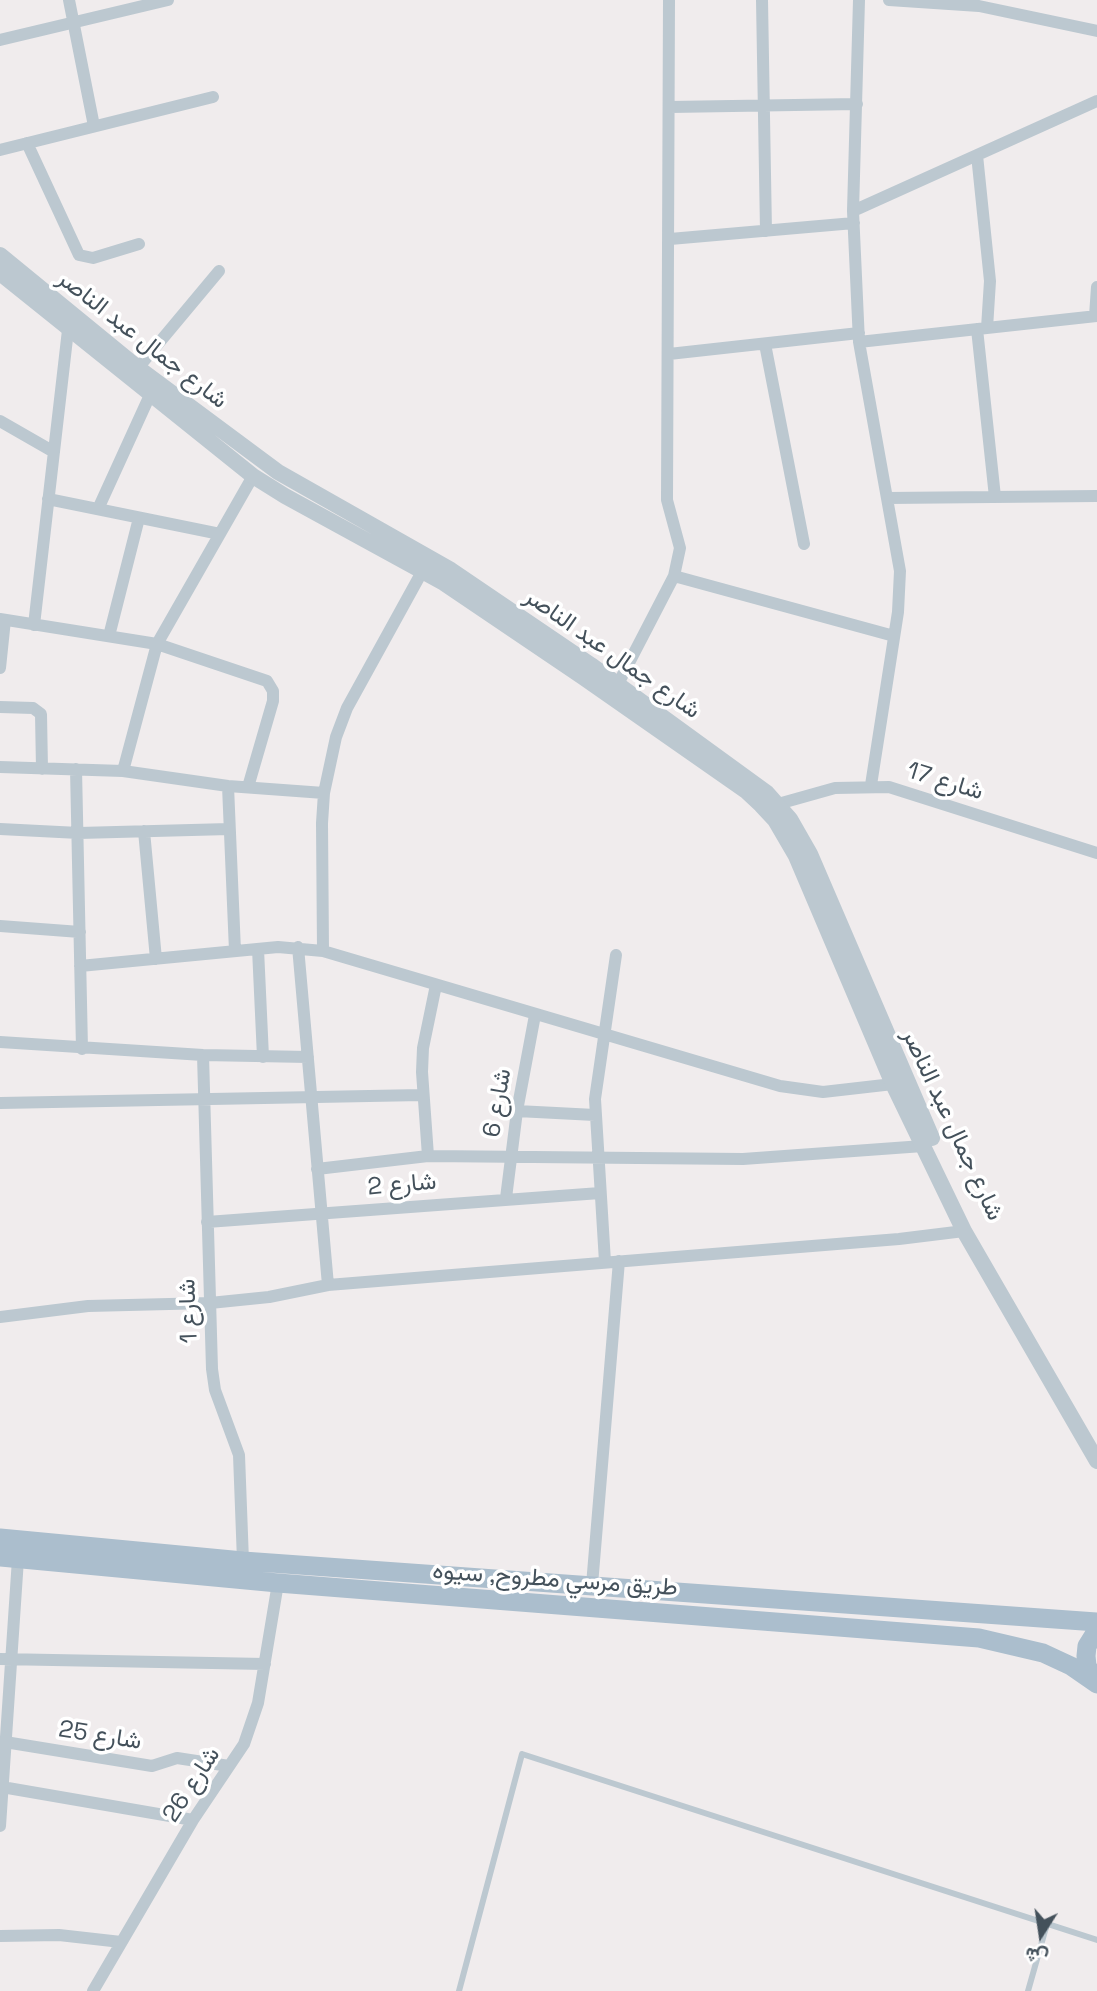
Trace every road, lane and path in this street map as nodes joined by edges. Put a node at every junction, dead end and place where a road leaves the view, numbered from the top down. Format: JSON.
{"nodes":[{"id":1,"x":69,"y":0,"type":"edge"},
{"id":2,"x":168,"y":0,"type":"edge"},
{"id":3,"x":669,"y":0,"type":"edge"},
{"id":4,"x":762,"y":0,"type":"edge"},
{"id":5,"x":859,"y":0,"type":"edge"},
{"id":6,"x":889,"y":0,"type":"edge"},
{"id":7,"x":979,"y":3,"type":"edge"},
{"id":8,"x":73,"y":22,"type":"junction"},
{"id":9,"x":1097,"y":31,"type":"edge"},
{"id":10,"x":0,"y":40,"type":"edge"},
{"id":11,"x":213,"y":97,"type":"dead end"},
{"id":12,"x":1097,"y":101,"type":"edge"},
{"id":13,"x":857,"y":104,"type":"junction"},
{"id":14,"x":765,"y":105,"type":"junction"},
{"id":15,"x":670,"y":107,"type":"junction"},
{"id":16,"x":94,"y":126,"type":"junction"},
{"id":17,"x":27,"y":143,"type":"junction"},
{"id":18,"x":0,"y":150,"type":"edge"},
{"id":19,"x":977,"y":155,"type":"junction"},
{"id":20,"x":853,"y":217,"type":"junction"},
{"id":21,"x":765,"y":231,"type":"junction"},
{"id":22,"x":670,"y":239,"type":"junction"},
{"id":23,"x":139,"y":244,"type":"dead end"},
{"id":24,"x":0,"y":255,"type":"edge"},
{"id":25,"x":219,"y":271,"type":"dead end"},
{"id":26,"x":0,"y":273,"type":"edge"},
{"id":27,"x":1097,"y":287,"type":"edge"},
{"id":28,"x":1096,"y":316,"type":"edge"},
{"id":29,"x":982,"y":328,"type":"junction"},
{"id":30,"x":68,"y":330,"type":"junction"},
{"id":31,"x":859,"y":338,"type":"junction"},
{"id":32,"x":765,"y":344,"type":"junction"},
{"id":33,"x":669,"y":354,"type":"junction"},
{"id":34,"x":138,"y":368,"type":"junction"},
{"id":35,"x":150,"y":395,"type":"junction"},
{"id":36,"x":0,"y":421,"type":"edge"},
{"id":37,"x":54,"y":452,"type":"junction"},
{"id":38,"x":253,"y":476,"type":"junction"},
{"id":39,"x":1097,"y":496,"type":"edge"},
{"id":40,"x":995,"y":497,"type":"junction"},
{"id":41,"x":888,"y":498,"type":"junction"},
{"id":42,"x":48,"y":499,"type":"junction"},
{"id":43,"x":99,"y":509,"type":"junction"},
{"id":44,"x":139,"y":518,"type":"junction"},
{"id":45,"x":220,"y":534,"type":"junction"},
{"id":46,"x":804,"y":544,"type":"dead end"},
{"id":47,"x":424,"y":570,"type":"junction"},
{"id":48,"x":674,"y":576,"type":"junction"},
{"id":49,"x":3,"y":620,"type":"edge"},
{"id":50,"x":34,"y":625,"type":"junction"},
{"id":51,"x":109,"y":636,"type":"junction"},
{"id":52,"x":894,"y":636,"type":"junction"},
{"id":53,"x":157,"y":644,"type":"junction"},
{"id":54,"x":0,"y":668,"type":"edge"},
{"id":55,"x":587,"y":671,"type":"junction"},
{"id":56,"x":618,"y":684,"type":"junction"},
{"id":57,"x":0,"y":707,"type":"edge"},
{"id":58,"x":0,"y":767,"type":"edge"},
{"id":59,"x":42,"y":769,"type":"junction"},
{"id":60,"x":76,"y":769,"type":"junction"},
{"id":61,"x":124,"y":771,"type":"junction"},
{"id":62,"x":871,"y":785,"type":"junction"},
{"id":63,"x":228,"y":786,"type":"junction"},
{"id":64,"x":248,"y":787,"type":"junction"},
{"id":65,"x":324,"y":793,"type":"junction"},
{"id":66,"x":778,"y":804,"type":"junction"},
{"id":67,"x":0,"y":829,"type":"edge"},
{"id":68,"x":229,"y":829,"type":"junction"},
{"id":69,"x":144,"y":831,"type":"junction"},
{"id":70,"x":79,"y":833,"type":"junction"},
{"id":71,"x":1097,"y":853,"type":"edge"},
{"id":72,"x":0,"y":926,"type":"edge"},
{"id":73,"x":80,"y":932,"type":"junction"},
{"id":74,"x":298,"y":947,"type":"junction"},
{"id":75,"x":258,"y":949,"type":"junction"},
{"id":76,"x":235,"y":951,"type":"junction"},
{"id":77,"x":323,"y":951,"type":"junction"},
{"id":78,"x":616,"y":955,"type":"dead end"},
{"id":79,"x":156,"y":959,"type":"junction"},
{"id":80,"x":80,"y":966,"type":"junction"},
{"id":81,"x":436,"y":985,"type":"junction"},
{"id":82,"x":535,"y":1015,"type":"junction"},
{"id":83,"x":604,"y":1035,"type":"junction"},
{"id":84,"x":0,"y":1042,"type":"edge"},
{"id":85,"x":82,"y":1049,"type":"junction"},
{"id":86,"x":203,"y":1055,"type":"junction"},
{"id":87,"x":263,"y":1056,"type":"junction"},
{"id":88,"x":308,"y":1057,"type":"junction"},
{"id":89,"x":893,"y":1084,"type":"junction"},
{"id":90,"x":422,"y":1095,"type":"junction"},
{"id":91,"x":311,"y":1099,"type":"junction"},
{"id":92,"x":204,"y":1100,"type":"junction"},
{"id":93,"x":0,"y":1103,"type":"edge"},
{"id":94,"x":517,"y":1111,"type":"junction"},
{"id":95,"x":595,"y":1115,"type":"junction"},
{"id":96,"x":923,"y":1146,"type":"junction"},
{"id":97,"x":428,"y":1156,"type":"junction"},
{"id":98,"x":510,"y":1156,"type":"junction"},
{"id":99,"x":597,"y":1159,"type":"junction"},
{"id":100,"x":317,"y":1169,"type":"junction"},
{"id":101,"x":600,"y":1193,"type":"junction"},
{"id":102,"x":506,"y":1198,"type":"junction"},
{"id":103,"x":321,"y":1213,"type":"junction"},
{"id":104,"x":208,"y":1222,"type":"junction"},
{"id":105,"x":964,"y":1231,"type":"junction"},
{"id":106,"x":619,"y":1261,"type":"junction"},
{"id":107,"x":606,"y":1262,"type":"junction"},
{"id":108,"x":986,"y":1265,"type":"junction"},
{"id":109,"x":328,"y":1285,"type":"junction"},
{"id":110,"x":210,"y":1303,"type":"junction"},
{"id":111,"x":0,"y":1317,"type":"edge"},
{"id":112,"x":1097,"y":1461,"type":"edge"},
{"id":113,"x":0,"y":1538,"type":"edge"},
{"id":114,"x":9,"y":1558,"type":"edge"},
{"id":115,"x":243,"y":1561,"type":"junction"},
{"id":116,"x":278,"y":1583,"type":"junction"},
{"id":117,"x":592,"y":1585,"type":"junction"},
{"id":118,"x":1097,"y":1622,"type":"edge"},
{"id":119,"x":1097,"y":1630,"type":"edge"},
{"id":120,"x":5,"y":1659,"type":"edge"},
{"id":121,"x":265,"y":1664,"type":"junction"},
{"id":122,"x":1097,"y":1683,"type":"edge"},
{"id":123,"x":5,"y":1742,"type":"junction"},
{"id":124,"x":229,"y":1766,"type":"junction"},
{"id":125,"x":2,"y":1787,"type":"junction"},
{"id":126,"x":193,"y":1820,"type":"junction"},
{"id":127,"x":0,"y":1826,"type":"edge"},
{"id":128,"x":1047,"y":1924,"type":"junction"},
{"id":129,"x":0,"y":1936,"type":"edge"},
{"id":130,"x":1097,"y":1940,"type":"edge"},
{"id":131,"x":121,"y":1942,"type":"junction"},
{"id":132,"x":93,"y":1991,"type":"edge"},
{"id":133,"x":459,"y":1991,"type":"edge"},
{"id":134,"x":1028,"y":1991,"type":"edge"}],
"edges":[{"from":1,"to":8,"type":"street"},
{"from":2,"to":8,"type":"street"},
{"from":3,"to":15,"type":"street"},
{"from":4,"to":14,"type":"street"},
{"from":5,"to":13,"type":"street"},
{"from":6,"to":7,"type":"street"},
{"from":7,"to":9,"type":"street"},
{"from":8,"to":10,"type":"street"},
{"from":8,"to":16,"type":"street"},
{"from":11,"to":16,"type":"street"},
{"from":12,"to":19,"type":"street"},
{"from":13,"to":14,"type":"street"},
{"from":13,"to":20,"type":"street"},
{"from":14,"to":15,"type":"street"},
{"from":14,"to":21,"type":"street"},
{"from":15,"to":22,"type":"street"},
{"from":16,"to":17,"type":"street"},
{"from":17,"to":18,"type":"street"},
{"from":17,"to":23,"type":"street"},
{"from":19,"to":20,"type":"street"},
{"from":19,"to":29,"type":"street"},
{"from":20,"to":21,"type":"street"},
{"from":20,"to":31,"type":"street"},
{"from":21,"to":22,"type":"street"},
{"from":22,"to":33,"type":"street"},
{"from":24,"to":34,"type":"street","name":"شارع جمال عبد الناصر"},
{"from":25,"to":34,"type":"street"},
{"from":26,"to":30,"type":"street","name":"شارع جمال عبد الناصر"},
{"from":27,"to":28,"type":"street"},
{"from":28,"to":29,"type":"street"},
{"from":29,"to":31,"type":"street"},
{"from":29,"to":40,"type":"street"},
{"from":30,"to":35,"type":"street","name":"شارع جمال عبد الناصر"},
{"from":30,"to":37,"type":"street"},
{"from":31,"to":32,"type":"street"},
{"from":31,"to":41,"type":"street"},
{"from":32,"to":33,"type":"street"},
{"from":32,"to":46,"type":"street"},
{"from":33,"to":48,"type":"street"},
{"from":34,"to":55,"type":"street","name":"شارع جمال عبد الناصر"},
{"from":35,"to":38,"type":"street","name":"شارع جمال عبد الناصر"},
{"from":35,"to":43,"type":"street"},
{"from":36,"to":37,"type":"street"},
{"from":37,"to":42,"type":"street"},
{"from":38,"to":45,"type":"street"},
{"from":38,"to":47,"type":"street","name":"شارع جمال عبد الناصر"},
{"from":39,"to":40,"type":"street"},
{"from":40,"to":41,"type":"street"},
{"from":41,"to":52,"type":"street"},
{"from":42,"to":43,"type":"street"},
{"from":42,"to":50,"type":"street"},
{"from":43,"to":44,"type":"street"},
{"from":44,"to":45,"type":"street"},
{"from":44,"to":51,"type":"street"},
{"from":45,"to":53,"type":"street"},
{"from":47,"to":55,"type":"street","name":"شارع جمال عبد الناصر"},
{"from":47,"to":65,"type":"street"},
{"from":48,"to":52,"type":"street"},
{"from":48,"to":56,"type":"street"},
{"from":49,"to":50,"type":"street"},
{"from":49,"to":54,"type":"street"},
{"from":50,"to":51,"type":"street"},
{"from":51,"to":53,"type":"street"},
{"from":52,"to":62,"type":"street"},
{"from":53,"to":61,"type":"street"},
{"from":53,"to":64,"type":"street"},
{"from":55,"to":56,"type":"street","name":"شارع جمال عبد الناصر"},
{"from":55,"to":89,"type":"street","name":"شارع جمال عبد الناصر"},
{"from":56,"to":66,"type":"street","name":"شارع جمال عبد الناصر"},
{"from":57,"to":59,"type":"street"},
{"from":58,"to":59,"type":"street"},
{"from":59,"to":60,"type":"street"},
{"from":60,"to":61,"type":"street"},
{"from":60,"to":70,"type":"street"},
{"from":61,"to":63,"type":"street"},
{"from":62,"to":66,"type":"street","name":"شارع 17"},
{"from":62,"to":71,"type":"street","name":"شارع 17"},
{"from":63,"to":64,"type":"street"},
{"from":63,"to":68,"type":"street"},
{"from":64,"to":65,"type":"street"},
{"from":65,"to":77,"type":"street"},
{"from":66,"to":108,"type":"street","name":"شارع جمال عبد الناصر"},
{"from":67,"to":70,"type":"street"},
{"from":68,"to":69,"type":"street"},
{"from":68,"to":76,"type":"street"},
{"from":69,"to":70,"type":"street"},
{"from":69,"to":79,"type":"street"},
{"from":70,"to":73,"type":"street"},
{"from":72,"to":73,"type":"street"},
{"from":73,"to":80,"type":"street"},
{"from":74,"to":75,"type":"street"},
{"from":74,"to":77,"type":"street"},
{"from":74,"to":88,"type":"street"},
{"from":75,"to":76,"type":"street"},
{"from":75,"to":87,"type":"street"},
{"from":76,"to":79,"type":"street"},
{"from":77,"to":81,"type":"street"},
{"from":78,"to":83,"type":"street"},
{"from":79,"to":80,"type":"street"},
{"from":80,"to":85,"type":"street"},
{"from":81,"to":82,"type":"street"},
{"from":81,"to":90,"type":"street"},
{"from":82,"to":83,"type":"street"},
{"from":82,"to":94,"type":"street","name":"شارع 6"},
{"from":83,"to":89,"type":"street"},
{"from":83,"to":95,"type":"street"},
{"from":84,"to":85,"type":"street"},
{"from":85,"to":86,"type":"street"},
{"from":86,"to":87,"type":"street"},
{"from":86,"to":92,"type":"street","name":"شارع 1"},
{"from":87,"to":88,"type":"street"},
{"from":88,"to":91,"type":"street"},
{"from":89,"to":96,"type":"street","name":"شارع جمال عبد الناصر"},
{"from":90,"to":91,"type":"street"},
{"from":90,"to":97,"type":"street"},
{"from":91,"to":92,"type":"street"},
{"from":91,"to":100,"type":"street"},
{"from":92,"to":93,"type":"street"},
{"from":92,"to":104,"type":"street","name":"شارع 1"},
{"from":94,"to":95,"type":"street"},
{"from":94,"to":98,"type":"street","name":"شارع 6"},
{"from":95,"to":99,"type":"street"},
{"from":96,"to":99,"type":"street"},
{"from":96,"to":105,"type":"street","name":"شارع جمال عبد الناصر"},
{"from":97,"to":98,"type":"street"},
{"from":97,"to":100,"type":"street"},
{"from":98,"to":99,"type":"street"},
{"from":98,"to":102,"type":"street","name":"شارع 6"},
{"from":99,"to":101,"type":"street"},
{"from":100,"to":103,"type":"street"},
{"from":101,"to":102,"type":"street","name":"شارع 2"},
{"from":101,"to":107,"type":"street"},
{"from":102,"to":103,"type":"street","name":"شارع 2"},
{"from":103,"to":104,"type":"street","name":"شارع 2"},
{"from":103,"to":109,"type":"street"},
{"from":104,"to":110,"type":"street","name":"شارع 1"},
{"from":105,"to":106,"type":"street"},
{"from":105,"to":108,"type":"street","name":"شارع جمال عبد الناصر"},
{"from":106,"to":107,"type":"street"},
{"from":106,"to":117,"type":"street"},
{"from":107,"to":109,"type":"street"},
{"from":108,"to":112,"type":"street","name":"شارع جمال عبد الناصر"},
{"from":109,"to":110,"type":"street"},
{"from":110,"to":111,"type":"street"},
{"from":110,"to":115,"type":"street","name":"شارع 1"},
{"from":113,"to":115,"type":"main road","name":"طريق مرسي مطروح, سيوه"},
{"from":114,"to":116,"type":"main road","name":"طريق مرسي مطروح, سيوه"},
{"from":114,"to":120,"type":"street"},
{"from":115,"to":117,"type":"main road","name":"طريق مرسي مطروح, سيوه"},
{"from":116,"to":121,"type":"street","name":"شارع 26"},
{"from":116,"to":122,"type":"main road","name":"طريق مرسي مطروح, سيوه"},
{"from":117,"to":118,"type":"main road","name":"طريق مرسي مطروح, سيوه"},
{"from":119,"to":122,"type":"main road"},
{"from":120,"to":121,"type":"street"},
{"from":120,"to":123,"type":"street"},
{"from":121,"to":124,"type":"street","name":"شارع 26"},
{"from":123,"to":124,"type":"street","name":"شارع 25"},
{"from":123,"to":125,"type":"street"},
{"from":124,"to":126,"type":"street","name":"شارع 26"},
{"from":125,"to":126,"type":"street"},
{"from":125,"to":127,"type":"street"},
{"from":126,"to":131,"type":"street","name":"شارع 26"},
{"from":128,"to":130,"type":"lane"},
{"from":128,"to":133,"type":"lane"},
{"from":128,"to":134,"type":"lane"},
{"from":129,"to":131,"type":"street"},
{"from":131,"to":132,"type":"street","name":"شارع 26"}]}
